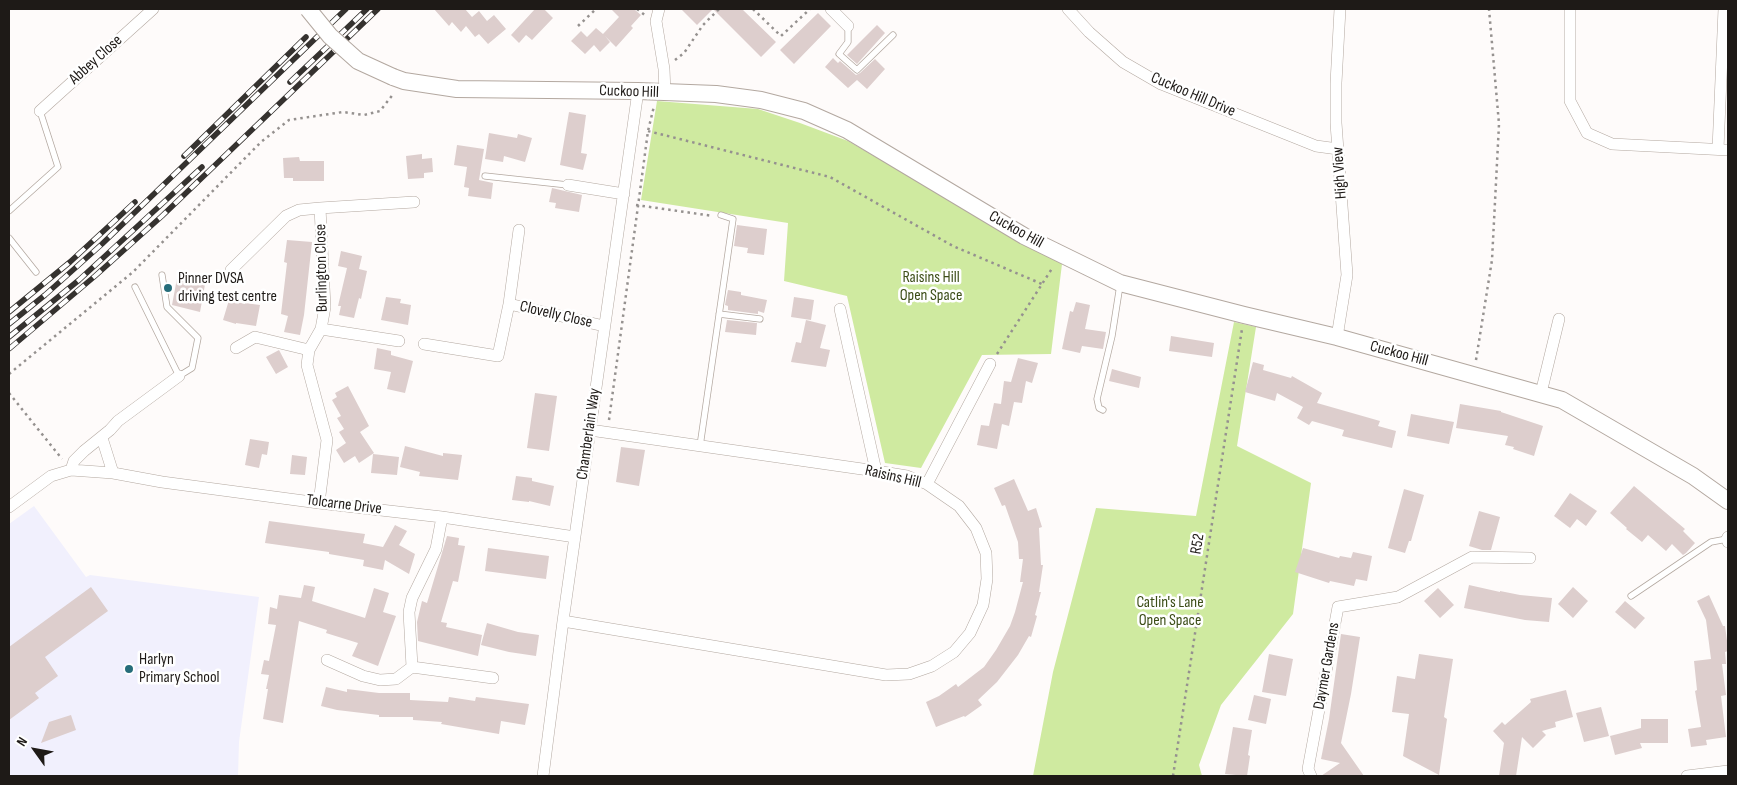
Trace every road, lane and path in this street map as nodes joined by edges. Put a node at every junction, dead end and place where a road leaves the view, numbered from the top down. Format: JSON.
{"nodes":[{"id":1,"x":153,"y":9,"type":"edge"},
{"id":2,"x":308,"y":9,"type":"edge"},
{"id":3,"x":596,"y":9,"type":"edge"},
{"id":4,"x":659,"y":9,"type":"edge"},
{"id":5,"x":719,"y":9,"type":"edge"},
{"id":6,"x":753,"y":9,"type":"edge"},
{"id":7,"x":810,"y":9,"type":"edge"},
{"id":8,"x":831,"y":9,"type":"edge"},
{"id":9,"x":1068,"y":9,"type":"edge"},
{"id":10,"x":1340,"y":9,"type":"edge"},
{"id":11,"x":1489,"y":9,"type":"edge"},
{"id":12,"x":1570,"y":9,"type":"edge"},
{"id":13,"x":1724,"y":9,"type":"edge"},
{"id":14,"x":578,"y":26,"type":"dead end"},
{"id":15,"x":848,"y":26,"type":"joint"},
{"id":16,"x":893,"y":35,"type":"dead end"},
{"id":17,"x":664,"y":68,"type":"junction"},
{"id":18,"x":398,"y":79,"type":"junction"},
{"id":19,"x":638,"y":91,"type":"junction"},
{"id":20,"x":661,"y":92,"type":"junction"},
{"id":21,"x":40,"y":111,"type":"joint"},
{"id":22,"x":648,"y":131,"type":"junction"},
{"id":23,"x":1338,"y":149,"type":"junction"},
{"id":24,"x":1723,"y":149,"type":"edge"},
{"id":25,"x":485,"y":176,"type":"dead end"},
{"id":26,"x":568,"y":185,"type":"joint"},
{"id":27,"x":623,"y":199,"type":"junction"},
{"id":28,"x":414,"y":202,"type":"dead end"},
{"id":29,"x":638,"y":206,"type":"junction"},
{"id":30,"x":320,"y":208,"type":"junction"},
{"id":31,"x":9,"y":211,"type":"edge"},
{"id":32,"x":721,"y":215,"type":"joint"},
{"id":33,"x":519,"y":230,"type":"dead end"},
{"id":34,"x":9,"y":238,"type":"edge"},
{"id":35,"x":1069,"y":258,"type":"junction"},
{"id":36,"x":231,"y":270,"type":"dead end"},
{"id":37,"x":36,"y":272,"type":"dead end"},
{"id":38,"x":162,"y":275,"type":"dead end"},
{"id":39,"x":1120,"y":283,"type":"junction"},
{"id":40,"x":1042,"y":284,"type":"junction"},
{"id":41,"x":135,"y":287,"type":"dead end"},
{"id":42,"x":508,"y":304,"type":"junction"},
{"id":43,"x":840,"y":309,"type":"dead end"},
{"id":44,"x":719,"y":314,"type":"junction"},
{"id":45,"x":1244,"y":315,"type":"junction"},
{"id":46,"x":1559,"y":319,"type":"dead end"},
{"id":47,"x":760,"y":320,"type":"dead end"},
{"id":48,"x":604,"y":326,"type":"junction"},
{"id":49,"x":321,"y":329,"type":"junction"},
{"id":50,"x":1337,"y":337,"type":"junction"},
{"id":51,"x":399,"y":341,"type":"dead end"},
{"id":52,"x":424,"y":344,"type":"dead end"},
{"id":53,"x":236,"y":348,"type":"dead end"},
{"id":54,"x":309,"y":350,"type":"junction"},
{"id":55,"x":990,"y":364,"type":"joint"},
{"id":56,"x":9,"y":374,"type":"edge"},
{"id":57,"x":1473,"y":374,"type":"junction"},
{"id":58,"x":178,"y":376,"type":"junction"},
{"id":59,"x":9,"y":393,"type":"edge"},
{"id":60,"x":1541,"y":393,"type":"junction"},
{"id":61,"x":1104,"y":410,"type":"dead end"},
{"id":62,"x":590,"y":430,"type":"junction"},
{"id":63,"x":607,"y":433,"type":"junction"},
{"id":64,"x":102,"y":438,"type":"junction"},
{"id":65,"x":700,"y":446,"type":"junction"},
{"id":66,"x":71,"y":470,"type":"junction"},
{"id":67,"x":876,"y":471,"type":"junction"},
{"id":68,"x":112,"y":473,"type":"junction"},
{"id":69,"x":927,"y":484,"type":"junction"},
{"id":70,"x":1728,"y":501,"type":"edge"},
{"id":71,"x":319,"y":503,"type":"junction"},
{"id":72,"x":9,"y":507,"type":"edge"},
{"id":73,"x":442,"y":517,"type":"junction"},
{"id":74,"x":575,"y":537,"type":"junction"},
{"id":75,"x":1728,"y":539,"type":"edge"},
{"id":76,"x":1530,"y":558,"type":"dead end"},
{"id":77,"x":1631,"y":596,"type":"dead end"},
{"id":78,"x":564,"y":621,"type":"junction"},
{"id":79,"x":327,"y":660,"type":"dead end"},
{"id":80,"x":412,"y":667,"type":"junction"},
{"id":81,"x":493,"y":678,"type":"dead end"},
{"id":82,"x":1728,"y":771,"type":"edge"},
{"id":83,"x":543,"y":776,"type":"edge"},
{"id":84,"x":1174,"y":776,"type":"edge"},
{"id":85,"x":1311,"y":776,"type":"edge"},
{"id":86,"x":1687,"y":776,"type":"edge"}],
"edges":[{"from":1,"to":21,"type":"street","name":"Abbey Close"},
{"from":2,"to":18,"type":"main road","name":"Cuckoo Hill","bridge":true},
{"from":3,"to":14,"type":"path"},
{"from":4,"to":17,"type":"street"},
{"from":5,"to":17,"type":"path"},
{"from":6,"to":7,"type":"path"},
{"from":8,"to":15,"type":"street"},
{"from":9,"to":23,"type":"street","name":"Cuckoo Hill Drive"},
{"from":10,"to":23,"type":"street","name":"High View"},
{"from":11,"to":57,"type":"path"},
{"from":12,"to":24,"type":"street"},
{"from":13,"to":24,"type":"street"},
{"from":15,"to":16,"type":"lane"},
{"from":17,"to":20,"type":"street"},
{"from":18,"to":19,"type":"main road","name":"Cuckoo Hill"},
{"from":18,"to":56,"type":"path"},
{"from":19,"to":20,"type":"main road","name":"Cuckoo Hill"},
{"from":19,"to":27,"type":"street","name":"Chamberlain Way"},
{"from":20,"to":22,"type":"path"},
{"from":20,"to":35,"type":"main road","name":"Cuckoo Hill"},
{"from":21,"to":31,"type":"lane"},
{"from":22,"to":29,"type":"path"},
{"from":22,"to":40,"type":"path"},
{"from":23,"to":50,"type":"street","name":"High View"},
{"from":25,"to":26,"type":"lane"},
{"from":26,"to":27,"type":"street"},
{"from":27,"to":29,"type":"path"},
{"from":27,"to":48,"type":"street","name":"Chamberlain Way"},
{"from":28,"to":30,"type":"street","name":"Burlington Close"},
{"from":29,"to":32,"type":"path"},
{"from":29,"to":63,"type":"path"},
{"from":30,"to":36,"type":"street","name":"Burlington Close"},
{"from":30,"to":49,"type":"street","name":"Burlington Close"},
{"from":32,"to":44,"type":"lane"},
{"from":33,"to":42,"type":"street","name":"Clovelly Close"},
{"from":34,"to":37,"type":"lane"},
{"from":35,"to":39,"type":"main road","name":"Cuckoo Hill"},
{"from":35,"to":40,"type":"path"},
{"from":38,"to":58,"type":"lane"},
{"from":39,"to":45,"type":"main road","name":"Cuckoo Hill"},
{"from":39,"to":61,"type":"lane"},
{"from":40,"to":55,"type":"path"},
{"from":41,"to":58,"type":"lane"},
{"from":42,"to":48,"type":"street","name":"Clovelly Close"},
{"from":42,"to":52,"type":"street","name":"Clovelly Close"},
{"from":43,"to":67,"type":"street"},
{"from":44,"to":47,"type":"lane"},
{"from":44,"to":65,"type":"lane"},
{"from":45,"to":50,"type":"main road","name":"Cuckoo Hill"},
{"from":45,"to":84,"type":"path","name":"R52"},
{"from":46,"to":60,"type":"street"},
{"from":48,"to":62,"type":"street","name":"Chamberlain Way"},
{"from":49,"to":51,"type":"street","name":"Burlington Close"},
{"from":49,"to":54,"type":"street","name":"Burlington Close"},
{"from":50,"to":57,"type":"main road","name":"Cuckoo Hill"},
{"from":53,"to":54,"type":"street"},
{"from":54,"to":71,"type":"street"},
{"from":55,"to":69,"type":"street"},
{"from":57,"to":60,"type":"main road","name":"Cuckoo Hill"},
{"from":58,"to":64,"type":"street"},
{"from":59,"to":66,"type":"path"},
{"from":60,"to":70,"type":"main road","name":"Cuckoo Hill"},
{"from":62,"to":63,"type":"street","name":"Raisins Hill"},
{"from":62,"to":74,"type":"street","name":"Chamberlain Way"},
{"from":63,"to":65,"type":"street","name":"Raisins Hill"},
{"from":64,"to":66,"type":"street"},
{"from":64,"to":68,"type":"street"},
{"from":65,"to":67,"type":"street","name":"Raisins Hill"},
{"from":66,"to":68,"type":"street","name":"Tolcarne Drive"},
{"from":66,"to":72,"type":"street","name":"Tolcarne Drive"},
{"from":67,"to":69,"type":"street","name":"Raisins Hill"},
{"from":68,"to":71,"type":"street","name":"Tolcarne Drive"},
{"from":69,"to":78,"type":"street","name":"Raisins Hill"},
{"from":71,"to":73,"type":"street","name":"Tolcarne Drive"},
{"from":73,"to":74,"type":"street","name":"Tolcarne Drive"},
{"from":73,"to":80,"type":"street"},
{"from":74,"to":78,"type":"street","name":"Chamberlain Way"},
{"from":75,"to":77,"type":"lane"},
{"from":76,"to":85,"type":"street","name":"Daymer Gardens"},
{"from":78,"to":83,"type":"street","name":"Chamberlain Way"},
{"from":79,"to":80,"type":"street"},
{"from":80,"to":81,"type":"street"},
{"from":82,"to":86,"type":"street"}]}
